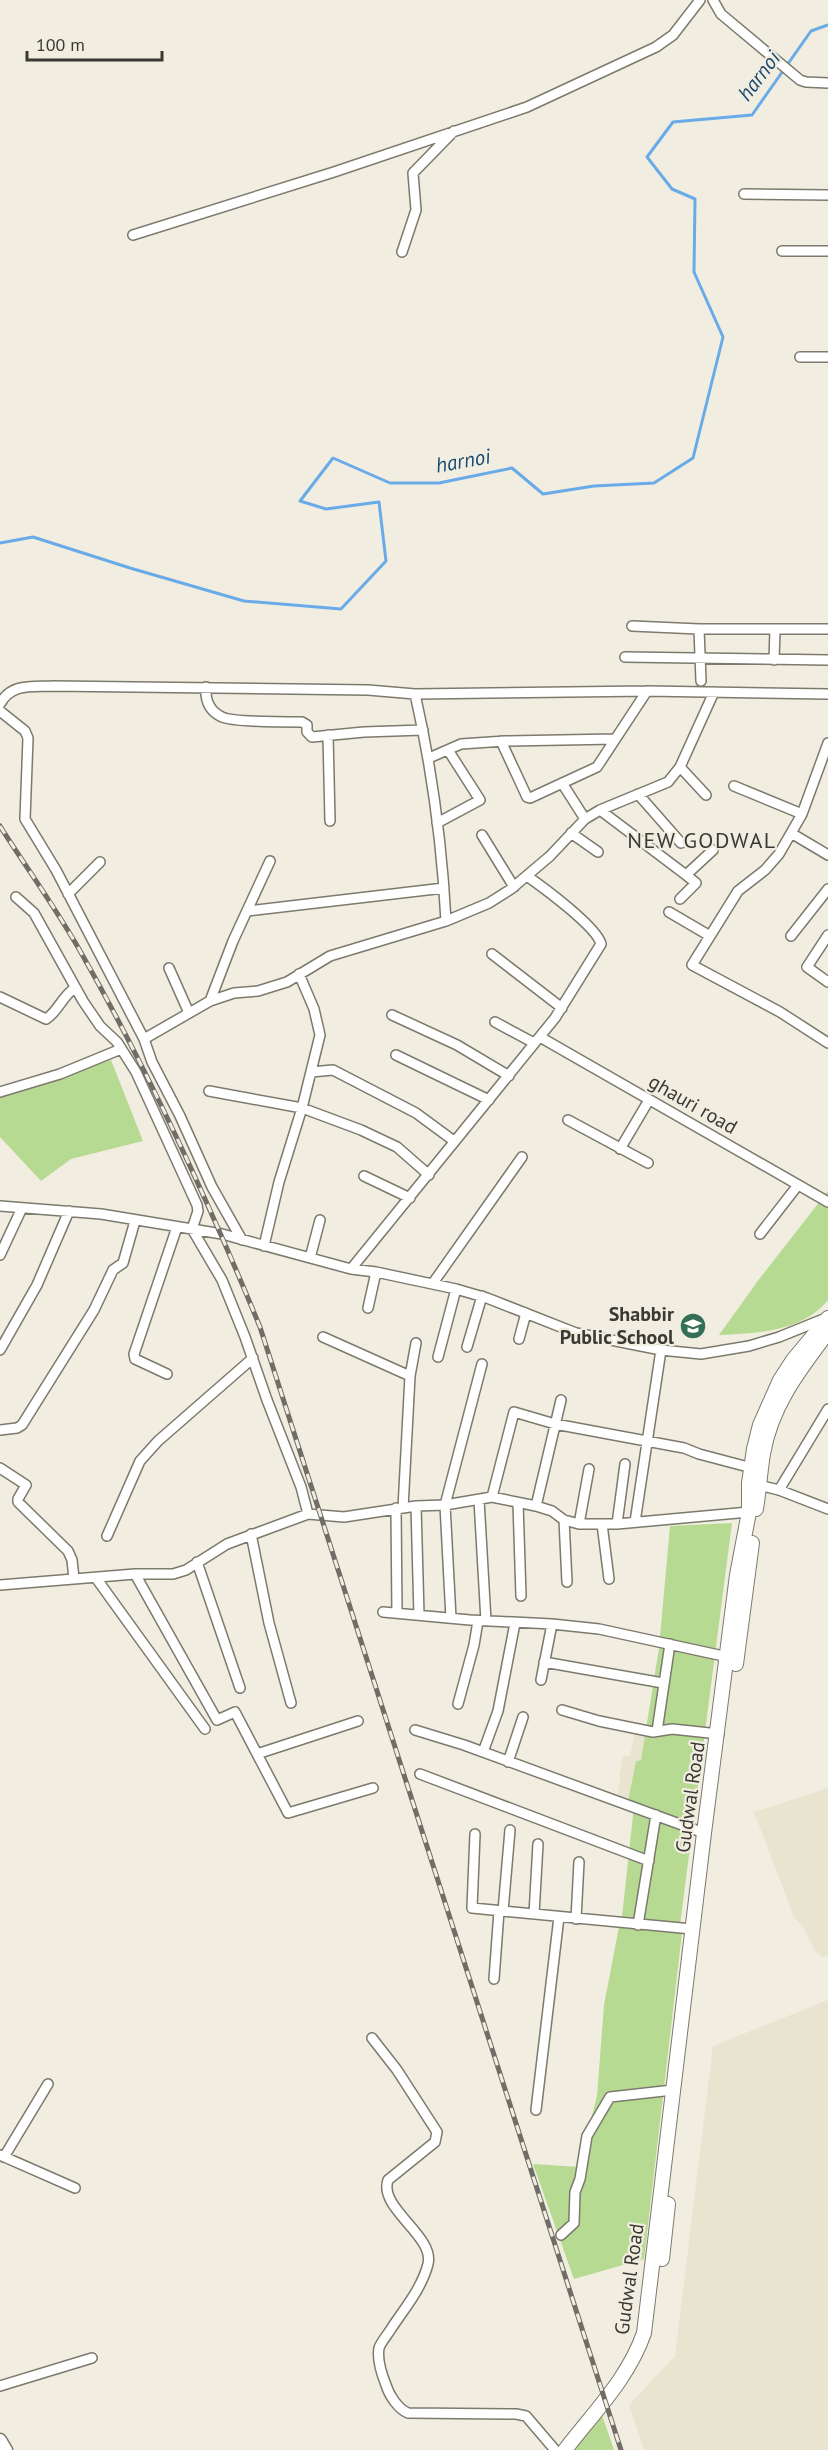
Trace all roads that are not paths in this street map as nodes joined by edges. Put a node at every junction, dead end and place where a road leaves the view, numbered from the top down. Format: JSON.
{"nodes":[{"id":1,"x":700,"y":0,"type":"edge"},
{"id":2,"x":713,"y":0,"type":"edge"},
{"id":3,"x":828,"y":83,"type":"edge"},
{"id":4,"x":456,"y":129,"type":"junction"},
{"id":5,"x":744,"y":194,"type":"dead end"},
{"id":6,"x":828,"y":195,"type":"edge"},
{"id":7,"x":133,"y":235,"type":"dead end"},
{"id":8,"x":782,"y":251,"type":"dead end"},
{"id":9,"x":402,"y":252,"type":"dead end"},
{"id":10,"x":828,"y":252,"type":"edge"},
{"id":11,"x":800,"y":357,"type":"dead end"},
{"id":12,"x":828,"y":357,"type":"edge"},
{"id":13,"x":632,"y":626,"type":"dead end"},
{"id":14,"x":699,"y":629,"type":"junction"},
{"id":15,"x":828,"y":629,"type":"edge"},
{"id":16,"x":775,"y":630,"type":"junction"},
{"id":17,"x":625,"y":657,"type":"dead end"},
{"id":18,"x":700,"y":658,"type":"junction"},
{"id":19,"x":774,"y":660,"type":"junction"},
{"id":20,"x":828,"y":660,"type":"edge"},
{"id":21,"x":701,"y":681,"type":"dead end"},
{"id":22,"x":206,"y":687,"type":"junction"},
{"id":23,"x":646,"y":691,"type":"junction"},
{"id":24,"x":714,"y":692,"type":"junction"},
{"id":25,"x":415,"y":694,"type":"junction"},
{"id":26,"x":828,"y":694,"type":"edge"},
{"id":27,"x":0,"y":704,"type":"edge"},
{"id":28,"x":0,"y":711,"type":"edge"},
{"id":29,"x":423,"y":730,"type":"junction"},
{"id":30,"x":328,"y":735,"type":"junction"},
{"id":31,"x":615,"y":739,"type":"junction"},
{"id":32,"x":501,"y":741,"type":"junction"},
{"id":33,"x":828,"y":743,"type":"edge"},
{"id":34,"x":448,"y":750,"type":"junction"},
{"id":35,"x":429,"y":758,"type":"junction"},
{"id":36,"x":680,"y":767,"type":"junction"},
{"id":37,"x":562,"y":783,"type":"junction"},
{"id":38,"x":734,"y":786,"type":"dead end"},
{"id":39,"x":638,"y":794,"type":"junction"},
{"id":40,"x":706,"y":795,"type":"dead end"},
{"id":41,"x":600,"y":810,"type":"junction"},
{"id":42,"x":802,"y":814,"type":"junction"},
{"id":43,"x":585,"y":819,"type":"junction"},
{"id":44,"x":330,"y":821,"type":"dead end"},
{"id":45,"x":437,"y":823,"type":"junction"},
{"id":46,"x":571,"y":833,"type":"junction"},
{"id":47,"x":791,"y":833,"type":"junction"},
{"id":48,"x":482,"y":835,"type":"dead end"},
{"id":49,"x":681,"y":843,"type":"dead end"},
{"id":50,"x":712,"y":850,"type":"dead end"},
{"id":51,"x":598,"y":852,"type":"dead end"},
{"id":52,"x":828,"y":855,"type":"edge"},
{"id":53,"x":270,"y":861,"type":"dead end"},
{"id":54,"x":100,"y":862,"type":"dead end"},
{"id":55,"x":686,"y":875,"type":"junction"},
{"id":56,"x":527,"y":876,"type":"junction"},
{"id":57,"x":514,"y":887,"type":"junction"},
{"id":58,"x":444,"y":888,"type":"junction"},
{"id":59,"x":828,"y":889,"type":"edge"},
{"id":60,"x":68,"y":894,"type":"junction"},
{"id":61,"x":16,"y":897,"type":"dead end"},
{"id":62,"x":680,"y":899,"type":"dead end"},
{"id":63,"x":247,"y":911,"type":"junction"},
{"id":64,"x":669,"y":912,"type":"dead end"},
{"id":65,"x":446,"y":921,"type":"junction"},
{"id":66,"x":828,"y":935,"type":"edge"},
{"id":67,"x":710,"y":936,"type":"junction"},
{"id":68,"x":791,"y":936,"type":"dead end"},
{"id":69,"x":492,"y":954,"type":"dead end"},
{"id":70,"x":169,"y":968,"type":"dead end"},
{"id":71,"x":299,"y":975,"type":"junction"},
{"id":72,"x":828,"y":982,"type":"edge"},
{"id":73,"x":75,"y":988,"type":"junction"},
{"id":74,"x":0,"y":997,"type":"edge"},
{"id":75,"x":210,"y":1001,"type":"junction"},
{"id":76,"x":562,"y":1008,"type":"junction"},
{"id":77,"x":189,"y":1013,"type":"junction"},
{"id":78,"x":392,"y":1015,"type":"dead end"},
{"id":79,"x":495,"y":1022,"type":"dead end"},
{"id":80,"x":144,"y":1039,"type":"junction"},
{"id":81,"x":537,"y":1040,"type":"junction"},
{"id":82,"x":828,"y":1043,"type":"edge"},
{"id":83,"x":121,"y":1049,"type":"junction"},
{"id":84,"x":396,"y":1056,"type":"dead end"},
{"id":85,"x":311,"y":1072,"type":"junction"},
{"id":86,"x":509,"y":1076,"type":"junction"},
{"id":87,"x":209,"y":1091,"type":"dead end"},
{"id":88,"x":0,"y":1092,"type":"edge"},
{"id":89,"x":489,"y":1100,"type":"junction"},
{"id":90,"x":649,"y":1100,"type":"junction"},
{"id":91,"x":302,"y":1108,"type":"junction"},
{"id":92,"x":568,"y":1120,"type":"dead end"},
{"id":93,"x":454,"y":1141,"type":"junction"},
{"id":94,"x":620,"y":1149,"type":"junction"},
{"id":95,"x":522,"y":1157,"type":"dead end"},
{"id":96,"x":648,"y":1163,"type":"dead end"},
{"id":97,"x":429,"y":1175,"type":"junction"},
{"id":98,"x":364,"y":1176,"type":"dead end"},
{"id":99,"x":798,"y":1185,"type":"junction"},
{"id":100,"x":410,"y":1198,"type":"junction"},
{"id":101,"x":828,"y":1202,"type":"edge"},
{"id":102,"x":0,"y":1206,"type":"edge"},
{"id":103,"x":22,"y":1208,"type":"junction"},
{"id":104,"x":69,"y":1211,"type":"junction"},
{"id":105,"x":320,"y":1220,"type":"dead end"},
{"id":106,"x":135,"y":1221,"type":"junction"},
{"id":107,"x":177,"y":1227,"type":"junction"},
{"id":108,"x":192,"y":1229,"type":"junction"},
{"id":109,"x":760,"y":1234,"type":"dead end"},
{"id":110,"x":242,"y":1240,"type":"junction"},
{"id":111,"x":264,"y":1246,"type":"junction"},
{"id":112,"x":0,"y":1255,"type":"edge"},
{"id":113,"x":310,"y":1258,"type":"junction"},
{"id":114,"x":351,"y":1269,"type":"junction"},
{"id":115,"x":376,"y":1272,"type":"junction"},
{"id":116,"x":432,"y":1283,"type":"junction"},
{"id":117,"x":456,"y":1289,"type":"junction"},
{"id":118,"x":482,"y":1296,"type":"junction"},
{"id":119,"x":368,"y":1308,"type":"dead end"},
{"id":120,"x":526,"y":1313,"type":"junction"},
{"id":121,"x":828,"y":1317,"type":"edge"},
{"id":122,"x":828,"y":1332,"type":"edge"},
{"id":123,"x":323,"y":1337,"type":"dead end"},
{"id":124,"x":519,"y":1339,"type":"dead end"},
{"id":125,"x":416,"y":1343,"type":"dead end"},
{"id":126,"x":467,"y":1347,"type":"dead end"},
{"id":127,"x":0,"y":1350,"type":"edge"},
{"id":128,"x":661,"y":1350,"type":"junction"},
{"id":129,"x":438,"y":1357,"type":"dead end"},
{"id":130,"x":253,"y":1358,"type":"junction"},
{"id":131,"x":483,"y":1364,"type":"dead end"},
{"id":132,"x":167,"y":1374,"type":"dead end"},
{"id":133,"x":410,"y":1376,"type":"junction"},
{"id":134,"x":561,"y":1400,"type":"dead end"},
{"id":135,"x":828,"y":1409,"type":"edge"},
{"id":136,"x":555,"y":1424,"type":"junction"},
{"id":137,"x":0,"y":1430,"type":"edge"},
{"id":138,"x":647,"y":1440,"type":"junction"},
{"id":139,"x":625,"y":1464,"type":"dead end"},
{"id":140,"x":0,"y":1468,"type":"edge"},
{"id":141,"x":752,"y":1468,"type":"junction"},
{"id":142,"x":589,"y":1469,"type":"dead end"},
{"id":143,"x":754,"y":1484,"type":"junction"},
{"id":144,"x":779,"y":1490,"type":"junction"},
{"id":145,"x":492,"y":1497,"type":"junction"},
{"id":146,"x":478,"y":1500,"type":"junction"},
{"id":147,"x":518,"y":1503,"type":"junction"},
{"id":148,"x":445,"y":1505,"type":"junction"},
{"id":149,"x":416,"y":1506,"type":"junction"},
{"id":150,"x":536,"y":1506,"type":"junction"},
{"id":151,"x":400,"y":1508,"type":"junction"},
{"id":152,"x":828,"y":1509,"type":"edge"},
{"id":153,"x":749,"y":1512,"type":"junction"},
{"id":154,"x":308,"y":1514,"type":"junction"},
{"id":155,"x":564,"y":1520,"type":"junction"},
{"id":156,"x":635,"y":1522,"type":"junction"},
{"id":157,"x":579,"y":1524,"type":"junction"},
{"id":158,"x":602,"y":1524,"type":"junction"},
{"id":159,"x":617,"y":1524,"type":"junction"},
{"id":160,"x":250,"y":1534,"type":"junction"},
{"id":161,"x":107,"y":1536,"type":"dead end"},
{"id":162,"x":198,"y":1562,"type":"junction"},
{"id":163,"x":135,"y":1574,"type":"junction"},
{"id":164,"x":96,"y":1578,"type":"junction"},
{"id":165,"x":74,"y":1579,"type":"junction"},
{"id":166,"x":609,"y":1579,"type":"dead end"},
{"id":167,"x":567,"y":1582,"type":"dead end"},
{"id":168,"x":0,"y":1585,"type":"edge"},
{"id":169,"x":521,"y":1596,"type":"dead end"},
{"id":170,"x":383,"y":1612,"type":"dead end"},
{"id":171,"x":397,"y":1613,"type":"junction"},
{"id":172,"x":419,"y":1615,"type":"junction"},
{"id":173,"x":450,"y":1618,"type":"junction"},
{"id":174,"x":482,"y":1621,"type":"junction"},
{"id":175,"x":515,"y":1623,"type":"junction"},
{"id":176,"x":552,"y":1624,"type":"junction"},
{"id":177,"x":670,"y":1644,"type":"junction"},
{"id":178,"x":728,"y":1657,"type":"junction"},
{"id":179,"x":544,"y":1662,"type":"junction"},
{"id":180,"x":540,"y":1680,"type":"dead end"},
{"id":181,"x":663,"y":1683,"type":"junction"},
{"id":182,"x":240,"y":1688,"type":"dead end"},
{"id":183,"x":291,"y":1703,"type":"dead end"},
{"id":184,"x":458,"y":1704,"type":"dead end"},
{"id":185,"x":562,"y":1710,"type":"dead end"},
{"id":186,"x":523,"y":1717,"type":"dead end"},
{"id":187,"x":358,"y":1720,"type":"dead end"},
{"id":188,"x":205,"y":1729,"type":"dead end"},
{"id":189,"x":415,"y":1730,"type":"dead end"},
{"id":190,"x":657,"y":1731,"type":"junction"},
{"id":191,"x":718,"y":1734,"type":"junction"},
{"id":192,"x":483,"y":1752,"type":"junction"},
{"id":193,"x":257,"y":1754,"type":"junction"},
{"id":194,"x":508,"y":1762,"type":"junction"},
{"id":195,"x":420,"y":1774,"type":"dead end"},
{"id":196,"x":373,"y":1788,"type":"dead end"},
{"id":197,"x":656,"y":1815,"type":"junction"},
{"id":198,"x":510,"y":1830,"type":"dead end"},
{"id":199,"x":704,"y":1833,"type":"junction"},
{"id":200,"x":476,"y":1834,"type":"dead end"},
{"id":201,"x":538,"y":1844,"type":"dead end"},
{"id":202,"x":649,"y":1861,"type":"junction"},
{"id":203,"x":579,"y":1862,"type":"dead end"},
{"id":204,"x":501,"y":1911,"type":"junction"},
{"id":205,"x":534,"y":1914,"type":"junction"},
{"id":206,"x":559,"y":1917,"type":"junction"},
{"id":207,"x":576,"y":1919,"type":"junction"},
{"id":208,"x":638,"y":1925,"type":"junction"},
{"id":209,"x":692,"y":1929,"type":"junction"},
{"id":210,"x":494,"y":1979,"type":"dead end"},
{"id":211,"x":372,"y":2038,"type":"dead end"},
{"id":212,"x":48,"y":2084,"type":"dead end"},
{"id":213,"x":673,"y":2090,"type":"junction"},
{"id":214,"x":536,"y":2110,"type":"dead end"},
{"id":215,"x":2,"y":2156,"type":"edge"},
{"id":216,"x":75,"y":2188,"type":"dead end"},
{"id":217,"x":561,"y":2235,"type":"dead end"},
{"id":218,"x":92,"y":2358,"type":"dead end"},
{"id":219,"x":625,"y":2373,"type":"junction"},
{"id":220,"x":0,"y":2386,"type":"edge"},
{"id":221,"x":0,"y":2440,"type":"edge"},
{"id":222,"x":6,"y":2450,"type":"edge"},
{"id":223,"x":555,"y":2450,"type":"edge"},
{"id":224,"x":565,"y":2450,"type":"edge"}],
"edges":[{"from":1,"to":4,"type":"street"},
{"from":2,"to":3,"type":"street"},
{"from":4,"to":7,"type":"street"},
{"from":4,"to":9,"type":"street"},
{"from":5,"to":6,"type":"street"},
{"from":8,"to":10,"type":"street"},
{"from":11,"to":12,"type":"street"},
{"from":13,"to":14,"type":"street"},
{"from":14,"to":16,"type":"street"},
{"from":14,"to":18,"type":"street"},
{"from":15,"to":16,"type":"street"},
{"from":16,"to":19,"type":"street"},
{"from":17,"to":18,"type":"street"},
{"from":18,"to":19,"type":"street"},
{"from":18,"to":21,"type":"street"},
{"from":19,"to":20,"type":"street"},
{"from":22,"to":25,"type":"street"},
{"from":22,"to":27,"type":"street"},
{"from":22,"to":30,"type":"street"},
{"from":23,"to":24,"type":"street"},
{"from":23,"to":25,"type":"street"},
{"from":23,"to":31,"type":"street"},
{"from":24,"to":26,"type":"street"},
{"from":24,"to":36,"type":"street"},
{"from":25,"to":29,"type":"street"},
{"from":28,"to":60,"type":"street"},
{"from":29,"to":30,"type":"street"},
{"from":29,"to":35,"type":"street"},
{"from":30,"to":44,"type":"street"},
{"from":31,"to":32,"type":"street"},
{"from":31,"to":37,"type":"street"},
{"from":32,"to":34,"type":"street"},
{"from":32,"to":37,"type":"street"},
{"from":33,"to":42,"type":"street"},
{"from":34,"to":35,"type":"street"},
{"from":34,"to":45,"type":"street"},
{"from":35,"to":45,"type":"street"},
{"from":36,"to":39,"type":"street"},
{"from":36,"to":40,"type":"street"},
{"from":37,"to":43,"type":"street"},
{"from":38,"to":42,"type":"street"},
{"from":39,"to":41,"type":"street"},
{"from":39,"to":49,"type":"street"},
{"from":41,"to":43,"type":"street"},
{"from":41,"to":55,"type":"street"},
{"from":42,"to":47,"type":"street"},
{"from":43,"to":46,"type":"street"},
{"from":45,"to":58,"type":"street"},
{"from":46,"to":51,"type":"street"},
{"from":46,"to":56,"type":"street"},
{"from":47,"to":52,"type":"street"},
{"from":47,"to":67,"type":"street"},
{"from":48,"to":57,"type":"street"},
{"from":50,"to":55,"type":"street"},
{"from":53,"to":63,"type":"street"},
{"from":54,"to":60,"type":"street"},
{"from":55,"to":62,"type":"street"},
{"from":56,"to":57,"type":"street"},
{"from":56,"to":76,"type":"street"},
{"from":57,"to":65,"type":"street"},
{"from":58,"to":63,"type":"street"},
{"from":58,"to":65,"type":"street"},
{"from":59,"to":68,"type":"street"},
{"from":60,"to":80,"type":"street"},
{"from":61,"to":73,"type":"street"},
{"from":63,"to":75,"type":"street"},
{"from":64,"to":67,"type":"street"},
{"from":65,"to":71,"type":"street"},
{"from":66,"to":72,"type":"street"},
{"from":67,"to":82,"type":"street"},
{"from":69,"to":76,"type":"street"},
{"from":70,"to":77,"type":"street"},
{"from":71,"to":75,"type":"street"},
{"from":71,"to":85,"type":"street"},
{"from":73,"to":74,"type":"street"},
{"from":73,"to":83,"type":"street"},
{"from":75,"to":77,"type":"street"},
{"from":76,"to":81,"type":"street"},
{"from":77,"to":80,"type":"street"},
{"from":78,"to":86,"type":"street"},
{"from":79,"to":81,"type":"street","name":"ghauri road"},
{"from":80,"to":110,"type":"street"},
{"from":81,"to":86,"type":"street"},
{"from":81,"to":90,"type":"street","name":"ghauri road"},
{"from":83,"to":88,"type":"street"},
{"from":83,"to":108,"type":"street"},
{"from":84,"to":89,"type":"street"},
{"from":85,"to":91,"type":"street"},
{"from":85,"to":93,"type":"street"},
{"from":86,"to":89,"type":"street"},
{"from":87,"to":91,"type":"street"},
{"from":89,"to":93,"type":"street"},
{"from":90,"to":94,"type":"street"},
{"from":90,"to":99,"type":"street","name":"ghauri road"},
{"from":91,"to":97,"type":"street"},
{"from":91,"to":111,"type":"street"},
{"from":92,"to":94,"type":"street"},
{"from":93,"to":97,"type":"street"},
{"from":94,"to":96,"type":"street"},
{"from":95,"to":116,"type":"street"},
{"from":97,"to":100,"type":"street"},
{"from":98,"to":100,"type":"street"},
{"from":99,"to":101,"type":"street","name":"ghauri road"},
{"from":99,"to":109,"type":"street"},
{"from":100,"to":114,"type":"street"},
{"from":102,"to":103,"type":"street"},
{"from":103,"to":104,"type":"street"},
{"from":103,"to":112,"type":"street"},
{"from":104,"to":106,"type":"street"},
{"from":104,"to":127,"type":"street"},
{"from":105,"to":113,"type":"street"},
{"from":106,"to":107,"type":"street"},
{"from":106,"to":137,"type":"street"},
{"from":107,"to":108,"type":"street"},
{"from":107,"to":132,"type":"street"},
{"from":108,"to":110,"type":"street"},
{"from":108,"to":130,"type":"street"},
{"from":110,"to":111,"type":"street"},
{"from":111,"to":113,"type":"street"},
{"from":113,"to":114,"type":"street"},
{"from":114,"to":115,"type":"street"},
{"from":115,"to":116,"type":"street"},
{"from":115,"to":119,"type":"street"},
{"from":116,"to":117,"type":"street"},
{"from":117,"to":118,"type":"street"},
{"from":117,"to":129,"type":"street"},
{"from":118,"to":120,"type":"street"},
{"from":118,"to":126,"type":"street"},
{"from":120,"to":124,"type":"street"},
{"from":120,"to":128,"type":"street"},
{"from":121,"to":128,"type":"street"},
{"from":121,"to":141,"type":"main road","name":"Gudwal Road"},
{"from":122,"to":143,"type":"main road","name":"Gudwal Road"},
{"from":123,"to":133,"type":"street"},
{"from":125,"to":133,"type":"street"},
{"from":128,"to":138,"type":"street"},
{"from":130,"to":154,"type":"street"},
{"from":130,"to":161,"type":"street"},
{"from":131,"to":148,"type":"street"},
{"from":133,"to":151,"type":"street"},
{"from":134,"to":136,"type":"street"},
{"from":135,"to":144,"type":"street"},
{"from":136,"to":138,"type":"street"},
{"from":136,"to":145,"type":"street"},
{"from":136,"to":150,"type":"street"},
{"from":138,"to":141,"type":"street"},
{"from":138,"to":156,"type":"street"},
{"from":139,"to":159,"type":"street"},
{"from":140,"to":165,"type":"street"},
{"from":141,"to":143,"type":"main road","name":"Gudwal Road"},
{"from":142,"to":157,"type":"street"},
{"from":143,"to":144,"type":"street"},
{"from":143,"to":153,"type":"main road","name":"Gudwal Road"},
{"from":143,"to":219,"type":"main road","name":"Gudwal Road"},
{"from":144,"to":152,"type":"street"},
{"from":145,"to":146,"type":"street"},
{"from":145,"to":147,"type":"street"},
{"from":146,"to":148,"type":"street"},
{"from":146,"to":174,"type":"street"},
{"from":147,"to":150,"type":"street"},
{"from":147,"to":169,"type":"street"},
{"from":148,"to":149,"type":"street"},
{"from":148,"to":173,"type":"street"},
{"from":149,"to":151,"type":"street"},
{"from":149,"to":172,"type":"street"},
{"from":150,"to":155,"type":"street"},
{"from":151,"to":154,"type":"street"},
{"from":151,"to":171,"type":"street"},
{"from":153,"to":156,"type":"street"},
{"from":153,"to":178,"type":"main road","name":"Gudwal Road"},
{"from":154,"to":160,"type":"street"},
{"from":155,"to":157,"type":"street"},
{"from":155,"to":167,"type":"street"},
{"from":156,"to":159,"type":"street"},
{"from":157,"to":158,"type":"street"},
{"from":158,"to":159,"type":"street"},
{"from":158,"to":166,"type":"street"},
{"from":160,"to":162,"type":"street"},
{"from":160,"to":183,"type":"street"},
{"from":162,"to":163,"type":"street"},
{"from":162,"to":182,"type":"street"},
{"from":163,"to":164,"type":"street"},
{"from":163,"to":193,"type":"street"},
{"from":164,"to":165,"type":"street"},
{"from":164,"to":188,"type":"street"},
{"from":165,"to":168,"type":"street"},
{"from":170,"to":171,"type":"street"},
{"from":171,"to":172,"type":"street"},
{"from":172,"to":173,"type":"street"},
{"from":173,"to":174,"type":"street"},
{"from":174,"to":175,"type":"street"},
{"from":174,"to":184,"type":"street"},
{"from":175,"to":176,"type":"street"},
{"from":175,"to":192,"type":"street"},
{"from":176,"to":177,"type":"street"},
{"from":176,"to":179,"type":"street"},
{"from":177,"to":178,"type":"street"},
{"from":177,"to":181,"type":"street"},
{"from":178,"to":191,"type":"main road","name":"Gudwal Road"},
{"from":179,"to":180,"type":"street"},
{"from":179,"to":181,"type":"street"},
{"from":181,"to":190,"type":"street"},
{"from":185,"to":190,"type":"street"},
{"from":186,"to":194,"type":"street"},
{"from":187,"to":193,"type":"street"},
{"from":189,"to":192,"type":"street"},
{"from":190,"to":191,"type":"street"},
{"from":191,"to":199,"type":"main road","name":"Gudwal Road"},
{"from":192,"to":194,"type":"street"},
{"from":193,"to":196,"type":"street"},
{"from":194,"to":197,"type":"street"},
{"from":195,"to":202,"type":"street"},
{"from":197,"to":199,"type":"street"},
{"from":197,"to":202,"type":"street"},
{"from":198,"to":204,"type":"street"},
{"from":199,"to":209,"type":"main road","name":"Gudwal Road"},
{"from":200,"to":204,"type":"street"},
{"from":201,"to":205,"type":"street"},
{"from":202,"to":208,"type":"street"},
{"from":203,"to":207,"type":"street"},
{"from":204,"to":205,"type":"street"},
{"from":204,"to":210,"type":"street"},
{"from":205,"to":206,"type":"street"},
{"from":206,"to":207,"type":"street"},
{"from":206,"to":214,"type":"street"},
{"from":207,"to":208,"type":"street"},
{"from":208,"to":209,"type":"street"},
{"from":209,"to":213,"type":"main road","name":"Gudwal Road"},
{"from":211,"to":223,"type":"street"},
{"from":212,"to":215,"type":"street"},
{"from":213,"to":217,"type":"street"},
{"from":213,"to":219,"type":"main road","name":"Gudwal Road"},
{"from":215,"to":216,"type":"street"},
{"from":218,"to":220,"type":"street"},
{"from":219,"to":224,"type":"main road"},
{"from":221,"to":222,"type":"street"}]}
